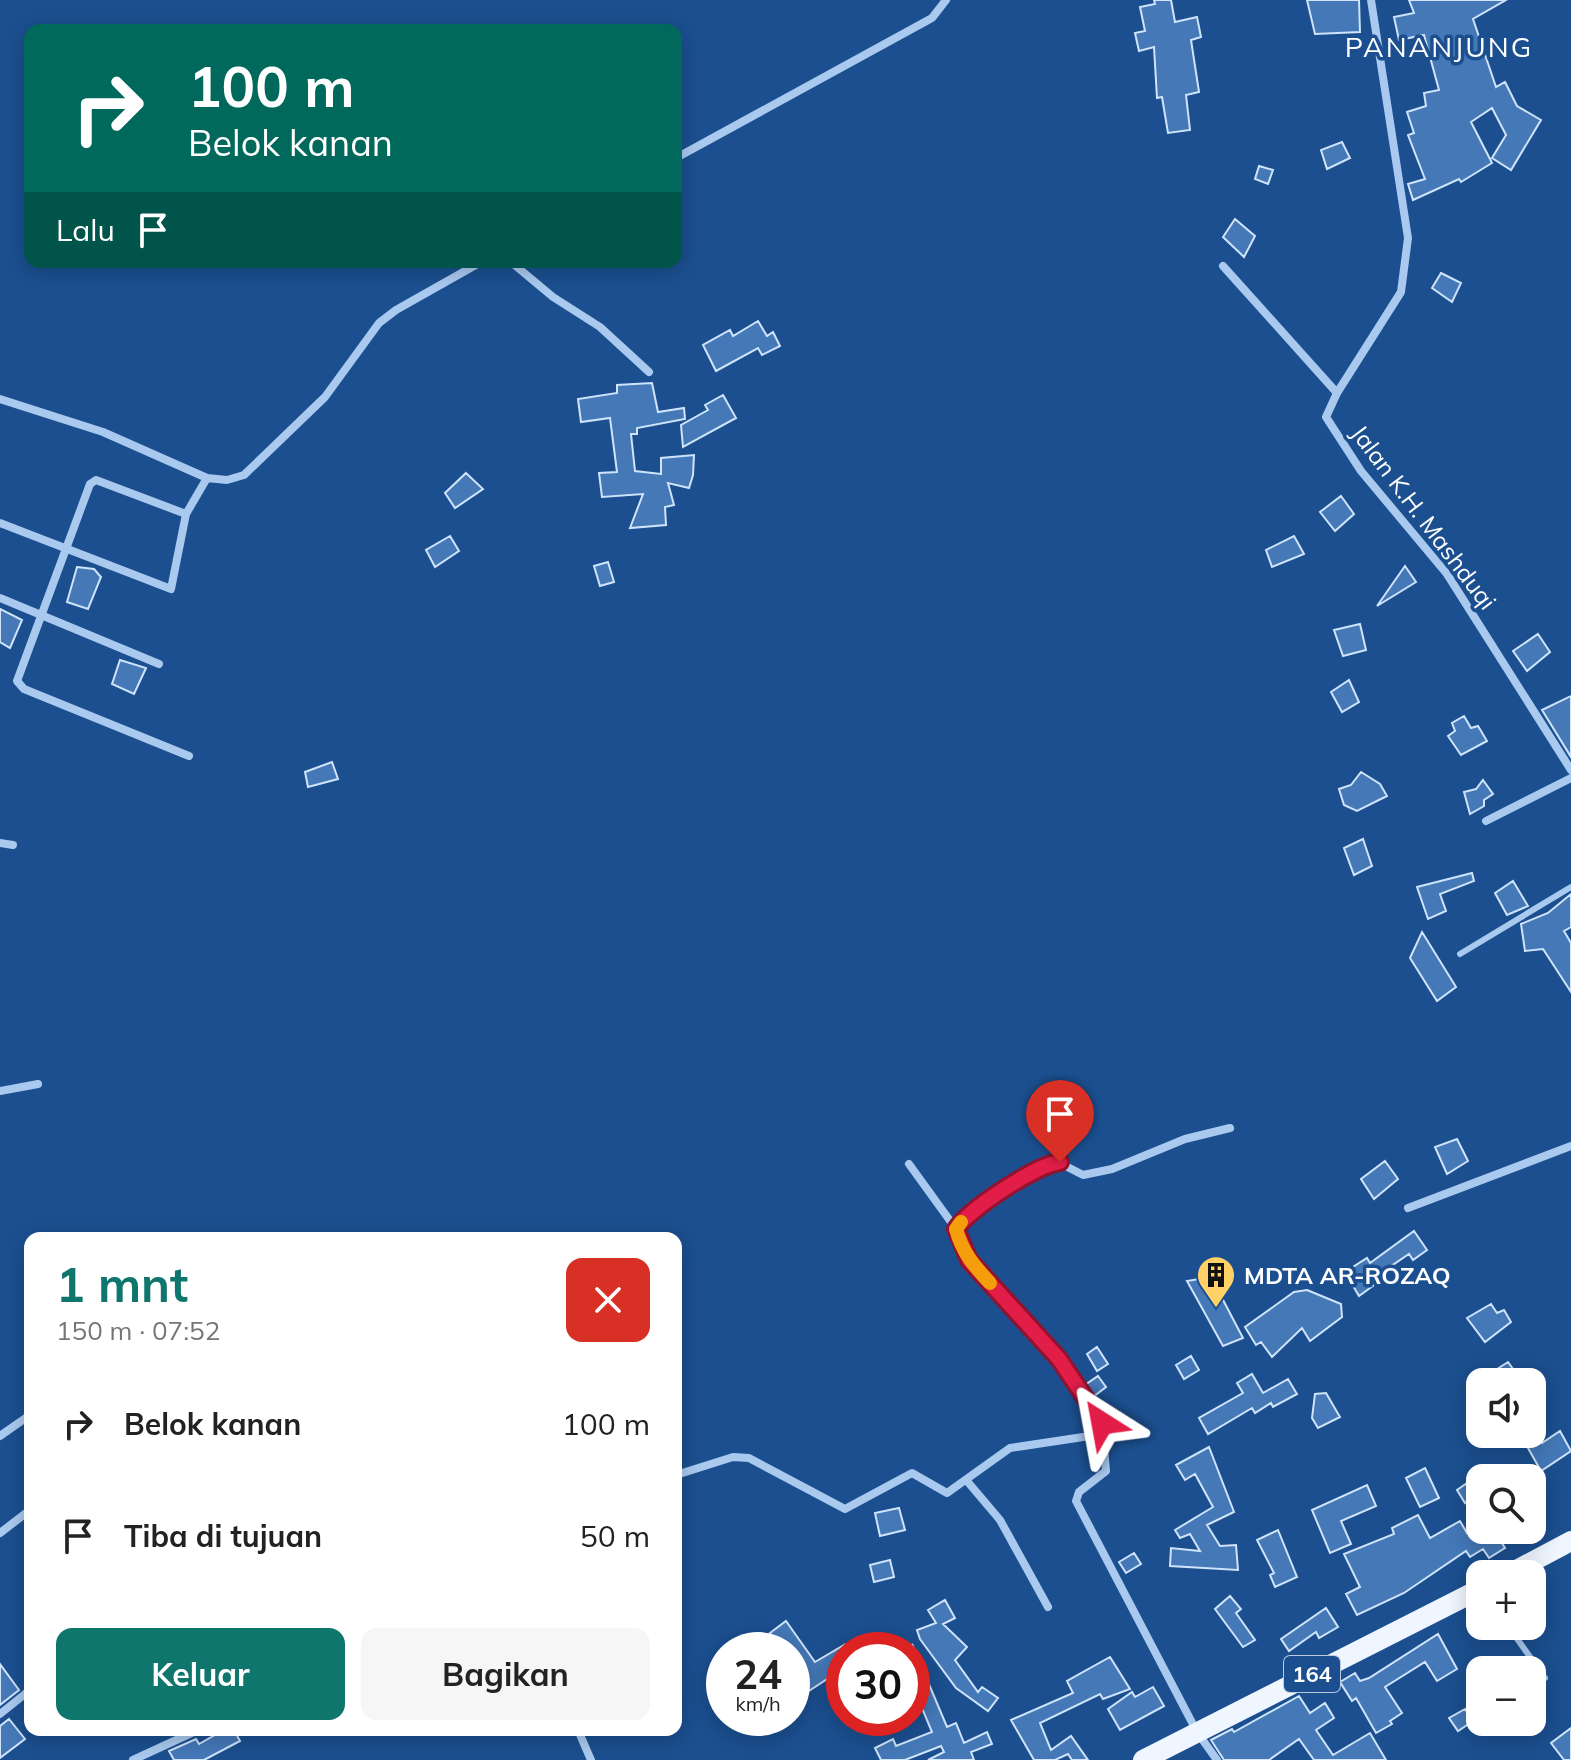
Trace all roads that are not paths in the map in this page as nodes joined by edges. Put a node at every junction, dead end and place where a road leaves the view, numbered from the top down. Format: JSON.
{"nodes":[{"id":1,"x":946,"y":0,"type":"edge"},
{"id":2,"x":1371,"y":0,"type":"edge"},
{"id":3,"x":682,"y":155,"type":"edge"},
{"id":4,"x":1223,"y":266,"type":"dead end"},
{"id":5,"x":470,"y":268,"type":"edge"},
{"id":6,"x":518,"y":268,"type":"edge"},
{"id":7,"x":649,"y":372,"type":"dead end"},
{"id":8,"x":1337,"y":393,"type":"junction"},
{"id":9,"x":2,"y":399,"type":"edge"},
{"id":10,"x":207,"y":478,"type":"junction"},
{"id":11,"x":186,"y":514,"type":"junction"},
{"id":12,"x":0,"y":523,"type":"edge"},
{"id":13,"x":66,"y":548,"type":"junction"},
{"id":14,"x":0,"y":598,"type":"edge"},
{"id":15,"x":41,"y":615,"type":"junction"},
{"id":16,"x":159,"y":664,"type":"dead end"},
{"id":17,"x":189,"y":756,"type":"dead end"},
{"id":18,"x":1571,"y":770,"type":"edge"},
{"id":19,"x":1571,"y":778,"type":"edge"},
{"id":20,"x":1486,"y":821,"type":"dead end"},
{"id":21,"x":0,"y":843,"type":"edge"},
{"id":22,"x":13,"y":845,"type":"dead end"},
{"id":23,"x":1571,"y":887,"type":"edge"},
{"id":24,"x":1460,"y":954,"type":"dead end"},
{"id":25,"x":38,"y":1084,"type":"dead end"},
{"id":26,"x":0,"y":1091,"type":"edge"},
{"id":27,"x":1230,"y":1128,"type":"dead end"},
{"id":28,"x":1571,"y":1146,"type":"edge"},
{"id":29,"x":909,"y":1164,"type":"dead end"},
{"id":30,"x":1408,"y":1208,"type":"dead end"},
{"id":31,"x":956,"y":1229,"type":"junction"},
{"id":32,"x":24,"y":1419,"type":"edge"},
{"id":33,"x":1103,"y":1434,"type":"junction"},
{"id":34,"x":0,"y":1436,"type":"edge"},
{"id":35,"x":682,"y":1473,"type":"edge"},
{"id":36,"x":967,"y":1481,"type":"junction"},
{"id":37,"x":24,"y":1515,"type":"edge"},
{"id":38,"x":0,"y":1533,"type":"edge"},
{"id":39,"x":1571,"y":1541,"type":"edge"},
{"id":40,"x":1535,"y":1560,"type":"edge"},
{"id":41,"x":1466,"y":1596,"type":"edge"},
{"id":42,"x":1048,"y":1607,"type":"dead end"},
{"id":43,"x":24,"y":1695,"type":"edge"},
{"id":44,"x":0,"y":1714,"type":"edge"},
{"id":45,"x":1197,"y":1732,"type":"junction"},
{"id":46,"x":185,"y":1736,"type":"edge"},
{"id":47,"x":581,"y":1736,"type":"edge"},
{"id":48,"x":133,"y":1760,"type":"edge"},
{"id":49,"x":591,"y":1760,"type":"edge"},
{"id":50,"x":1143,"y":1760,"type":"edge"},
{"id":51,"x":1217,"y":1760,"type":"edge"}],
"edges":[{"from":1,"to":3,"type":"street"},
{"from":2,"to":8,"type":"street","name":"Jalan K.H. Mashduqi"},
{"from":4,"to":8,"type":"street"},
{"from":5,"to":10,"type":"street"},
{"from":6,"to":7,"type":"street"},
{"from":8,"to":18,"type":"street","name":"Jalan K.H. Mashduqi"},
{"from":9,"to":10,"type":"street"},
{"from":10,"to":11,"type":"street"},
{"from":11,"to":13,"type":"street"},
{"from":11,"to":13,"type":"street"},
{"from":12,"to":13,"type":"street"},
{"from":13,"to":15,"type":"street"},
{"from":14,"to":15,"type":"street"},
{"from":15,"to":16,"type":"street"},
{"from":15,"to":17,"type":"street"},
{"from":19,"to":20,"type":"street"},
{"from":21,"to":22,"type":"street"},
{"from":23,"to":24,"type":"lane"},
{"from":25,"to":26,"type":"street"},
{"from":27,"to":31,"type":"street"},
{"from":28,"to":30,"type":"street"},
{"from":29,"to":31,"type":"street"},
{"from":31,"to":33,"type":"street"},
{"from":32,"to":34,"type":"street"},
{"from":33,"to":36,"type":"street"},
{"from":33,"to":45,"type":"street"},
{"from":35,"to":36,"type":"street"},
{"from":36,"to":42,"type":"street"},
{"from":37,"to":38,"type":"street"},
{"from":39,"to":40,"type":"main road"},
{"from":41,"to":45,"type":"main road","number":"164"},
{"from":43,"to":44,"type":"street"},
{"from":45,"to":50,"type":"main road","number":"164"},
{"from":45,"to":51,"type":"street"},
{"from":46,"to":48,"type":"street"},
{"from":47,"to":49,"type":"street"}]}
